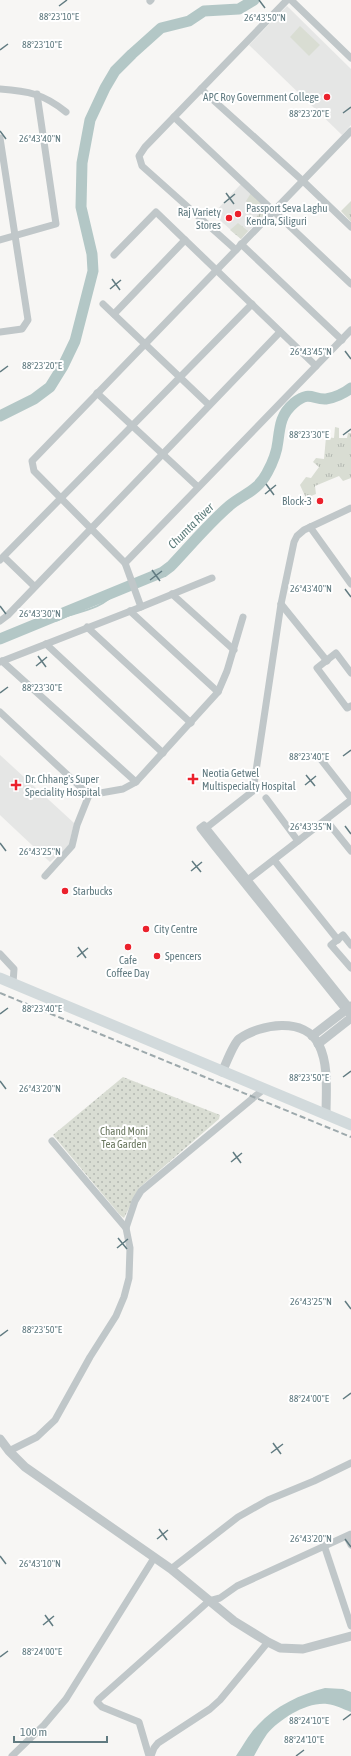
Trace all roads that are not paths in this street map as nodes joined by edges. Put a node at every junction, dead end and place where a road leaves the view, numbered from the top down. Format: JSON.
{"nodes":[{"id":1,"x":287,"y":0,"type":"edge"},
{"id":2,"x":291,"y":0,"type":"edge"},
{"id":3,"x":351,"y":58,"type":"edge"},
{"id":4,"x":0,"y":89,"type":"edge"},
{"id":5,"x":201,"y":89,"type":"junction"},
{"id":6,"x":37,"y":94,"type":"junction"},
{"id":7,"x":66,"y":112,"type":"dead end"},
{"id":8,"x":174,"y":117,"type":"junction"},
{"id":9,"x":351,"y":131,"type":"edge"},
{"id":10,"x":0,"y":138,"type":"edge"},
{"id":11,"x":303,"y":181,"type":"junction"},
{"id":12,"x":274,"y":210,"type":"junction"},
{"id":13,"x":351,"y":228,"type":"edge"},
{"id":14,"x":15,"y":236,"type":"junction"},
{"id":15,"x":0,"y":240,"type":"edge"},
{"id":16,"x":185,"y":240,"type":"junction"},
{"id":17,"x":238,"y":247,"type":"junction"},
{"id":18,"x":114,"y":255,"type":"dead end"},
{"id":19,"x":216,"y":270,"type":"junction"},
{"id":20,"x":351,"y":284,"type":"edge"},
{"id":21,"x":102,"y":304,"type":"dead end"},
{"id":22,"x":252,"y":304,"type":"junction"},
{"id":23,"x":114,"y":314,"type":"junction"},
{"id":24,"x":351,"y":330,"type":"edge"},
{"id":25,"x":0,"y":332,"type":"edge"},
{"id":26,"x":280,"y":332,"type":"junction"},
{"id":27,"x":342,"y":340,"type":"junction"},
{"id":28,"x":145,"y":344,"type":"junction"},
{"id":29,"x":316,"y":366,"type":"junction"},
{"id":30,"x":180,"y":377,"type":"junction"},
{"id":31,"x":97,"y":393,"type":"junction"},
{"id":32,"x":209,"y":405,"type":"junction"},
{"id":33,"x":132,"y":426,"type":"junction"},
{"id":34,"x":162,"y":454,"type":"junction"},
{"id":35,"x":198,"y":487,"type":"junction"},
{"id":36,"x":62,"y":498,"type":"junction"},
{"id":37,"x":351,"y":508,"type":"edge"},
{"id":38,"x":310,"y":527,"type":"junction"},
{"id":39,"x":91,"y":528,"type":"junction"},
{"id":40,"x":2,"y":559,"type":"edge"},
{"id":41,"x":125,"y":563,"type":"junction"},
{"id":42,"x":212,"y":578,"type":"dead end"},
{"id":43,"x":351,"y":584,"type":"edge"},
{"id":44,"x":34,"y":586,"type":"junction"},
{"id":45,"x":172,"y":594,"type":"junction"},
{"id":46,"x":281,"y":604,"type":"junction"},
{"id":47,"x":141,"y":607,"type":"junction"},
{"id":48,"x":130,"y":611,"type":"junction"},
{"id":49,"x":243,"y":617,"type":"dead end"},
{"id":50,"x":0,"y":621,"type":"edge"},
{"id":51,"x":87,"y":627,"type":"junction"},
{"id":52,"x":46,"y":644,"type":"junction"},
{"id":53,"x":234,"y":650,"type":"junction"},
{"id":54,"x":1,"y":661,"type":"edge"},
{"id":55,"x":327,"y":661,"type":"junction"},
{"id":56,"x":351,"y":674,"type":"edge"},
{"id":57,"x":218,"y":692,"type":"junction"},
{"id":58,"x":351,"y":706,"type":"edge"},
{"id":59,"x":0,"y":712,"type":"edge"},
{"id":60,"x":191,"y":723,"type":"junction"},
{"id":61,"x":163,"y":753,"type":"junction"},
{"id":62,"x":320,"y":757,"type":"dead end"},
{"id":63,"x":136,"y":782,"type":"junction"},
{"id":64,"x":89,"y":795,"type":"junction"},
{"id":65,"x":266,"y":798,"type":"dead end"},
{"id":66,"x":351,"y":799,"type":"edge"},
{"id":67,"x":326,"y":820,"type":"junction"},
{"id":68,"x":298,"y":841,"type":"junction"},
{"id":69,"x":351,"y":851,"type":"edge"},
{"id":70,"x":274,"y":860,"type":"junction"},
{"id":71,"x":45,"y":876,"type":"dead end"},
{"id":72,"x":246,"y":881,"type":"junction"},
{"id":73,"x":338,"y":940,"type":"junction"},
{"id":74,"x":351,"y":945,"type":"edge"},
{"id":75,"x":0,"y":954,"type":"edge"},
{"id":76,"x":351,"y":968,"type":"edge"},
{"id":77,"x":0,"y":978,"type":"edge"},
{"id":78,"x":13,"y":983,"type":"junction"},
{"id":79,"x":350,"y":1011,"type":"edge"},
{"id":80,"x":315,"y":1040,"type":"junction"},
{"id":81,"x":222,"y":1072,"type":"junction"},
{"id":82,"x":264,"y":1089,"type":"junction"},
{"id":83,"x":326,"y":1115,"type":"junction"},
{"id":84,"x":351,"y":1125,"type":"edge"},
{"id":85,"x":52,"y":1141,"type":"dead end"},
{"id":86,"x":126,"y":1228,"type":"junction"},
{"id":87,"x":1,"y":1441,"type":"edge"},
{"id":88,"x":9,"y":1451,"type":"junction"},
{"id":89,"x":351,"y":1463,"type":"edge"},
{"id":90,"x":349,"y":1536,"type":"edge"},
{"id":91,"x":351,"y":1545,"type":"edge"},
{"id":92,"x":324,"y":1546,"type":"junction"},
{"id":93,"x":154,"y":1558,"type":"junction"},
{"id":94,"x":171,"y":1570,"type":"junction"},
{"id":95,"x":209,"y":1601,"type":"junction"},
{"id":96,"x":351,"y":1626,"type":"edge"},
{"id":97,"x":351,"y":1636,"type":"edge"},
{"id":98,"x":268,"y":1642,"type":"junction"},
{"id":99,"x":12,"y":1756,"type":"edge"},
{"id":100,"x":150,"y":1756,"type":"edge"}],
"edges":[{"from":1,"to":5,"type":"street"},
{"from":2,"to":3,"type":"street"},
{"from":4,"to":6,"type":"street"},
{"from":5,"to":8,"type":"street"},
{"from":5,"to":11,"type":"street"},
{"from":6,"to":7,"type":"street"},
{"from":6,"to":14,"type":"street"},
{"from":8,"to":12,"type":"street"},
{"from":8,"to":17,"type":"street"},
{"from":9,"to":11,"type":"street"},
{"from":10,"to":14,"type":"street"},
{"from":11,"to":12,"type":"street"},
{"from":11,"to":13,"type":"street"},
{"from":12,"to":17,"type":"street"},
{"from":12,"to":20,"type":"street"},
{"from":14,"to":15,"type":"street"},
{"from":14,"to":25,"type":"street"},
{"from":16,"to":18,"type":"street"},
{"from":16,"to":19,"type":"street"},
{"from":16,"to":23,"type":"street"},
{"from":17,"to":19,"type":"street"},
{"from":17,"to":27,"type":"street"},
{"from":19,"to":22,"type":"street"},
{"from":19,"to":28,"type":"street"},
{"from":21,"to":23,"type":"street"},
{"from":22,"to":26,"type":"street"},
{"from":22,"to":30,"type":"street"},
{"from":23,"to":28,"type":"street"},
{"from":24,"to":27,"type":"street"},
{"from":26,"to":29,"type":"street"},
{"from":26,"to":32,"type":"street"},
{"from":27,"to":29,"type":"street"},
{"from":28,"to":30,"type":"street"},
{"from":28,"to":31,"type":"street"},
{"from":29,"to":35,"type":"street"},
{"from":30,"to":32,"type":"street"},
{"from":30,"to":33,"type":"street"},
{"from":31,"to":33,"type":"street"},
{"from":31,"to":36,"type":"street"},
{"from":32,"to":34,"type":"street"},
{"from":33,"to":34,"type":"street"},
{"from":33,"to":36,"type":"street"},
{"from":34,"to":35,"type":"street"},
{"from":34,"to":39,"type":"street"},
{"from":35,"to":41,"type":"street"},
{"from":36,"to":39,"type":"street"},
{"from":36,"to":40,"type":"street"},
{"from":37,"to":38,"type":"street"},
{"from":38,"to":43,"type":"street"},
{"from":38,"to":46,"type":"street"},
{"from":39,"to":41,"type":"street"},
{"from":39,"to":44,"type":"street"},
{"from":40,"to":44,"type":"street"},
{"from":41,"to":47,"type":"street"},
{"from":42,"to":45,"type":"street"},
{"from":44,"to":50,"type":"street"},
{"from":45,"to":47,"type":"street"},
{"from":45,"to":53,"type":"street"},
{"from":46,"to":55,"type":"street"},
{"from":46,"to":72,"type":"street"},
{"from":47,"to":48,"type":"street"},
{"from":48,"to":51,"type":"street"},
{"from":48,"to":57,"type":"street"},
{"from":49,"to":53,"type":"street"},
{"from":51,"to":52,"type":"street"},
{"from":51,"to":60,"type":"street"},
{"from":52,"to":54,"type":"street"},
{"from":52,"to":61,"type":"street"},
{"from":53,"to":57,"type":"street"},
{"from":54,"to":63,"type":"street"},
{"from":55,"to":56,"type":"street"},
{"from":55,"to":58,"type":"street"},
{"from":57,"to":60,"type":"street"},
{"from":59,"to":64,"type":"street"},
{"from":60,"to":61,"type":"street"},
{"from":61,"to":63,"type":"street"},
{"from":62,"to":66,"type":"street"},
{"from":63,"to":64,"type":"street"},
{"from":64,"to":71,"type":"street"},
{"from":65,"to":68,"type":"street"},
{"from":66,"to":67,"type":"street"},
{"from":67,"to":68,"type":"street"},
{"from":67,"to":69,"type":"street"},
{"from":68,"to":70,"type":"street"},
{"from":70,"to":72,"type":"street"},
{"from":70,"to":73,"type":"street"},
{"from":72,"to":79,"type":"street"},
{"from":73,"to":74,"type":"street"},
{"from":73,"to":76,"type":"street"},
{"from":75,"to":78,"type":"street"},
{"from":77,"to":78,"type":"highway"},
{"from":78,"to":81,"type":"highway"},
{"from":79,"to":80,"type":"street"},
{"from":80,"to":81,"type":"street"},
{"from":80,"to":83,"type":"street"},
{"from":81,"to":82,"type":"highway"},
{"from":82,"to":83,"type":"highway"},
{"from":82,"to":86,"type":"street"},
{"from":83,"to":84,"type":"highway"},
{"from":85,"to":86,"type":"street"},
{"from":86,"to":88,"type":"street"},
{"from":87,"to":88,"type":"street"},
{"from":88,"to":93,"type":"street"},
{"from":89,"to":94,"type":"street"},
{"from":90,"to":91,"type":"street"},
{"from":90,"to":92,"type":"street"},
{"from":92,"to":95,"type":"street"},
{"from":92,"to":96,"type":"street"},
{"from":93,"to":94,"type":"street"},
{"from":93,"to":99,"type":"street"},
{"from":94,"to":95,"type":"street"},
{"from":95,"to":98,"type":"street"},
{"from":95,"to":100,"type":"street"},
{"from":97,"to":98,"type":"street"},
{"from":98,"to":100,"type":"street"}]}
